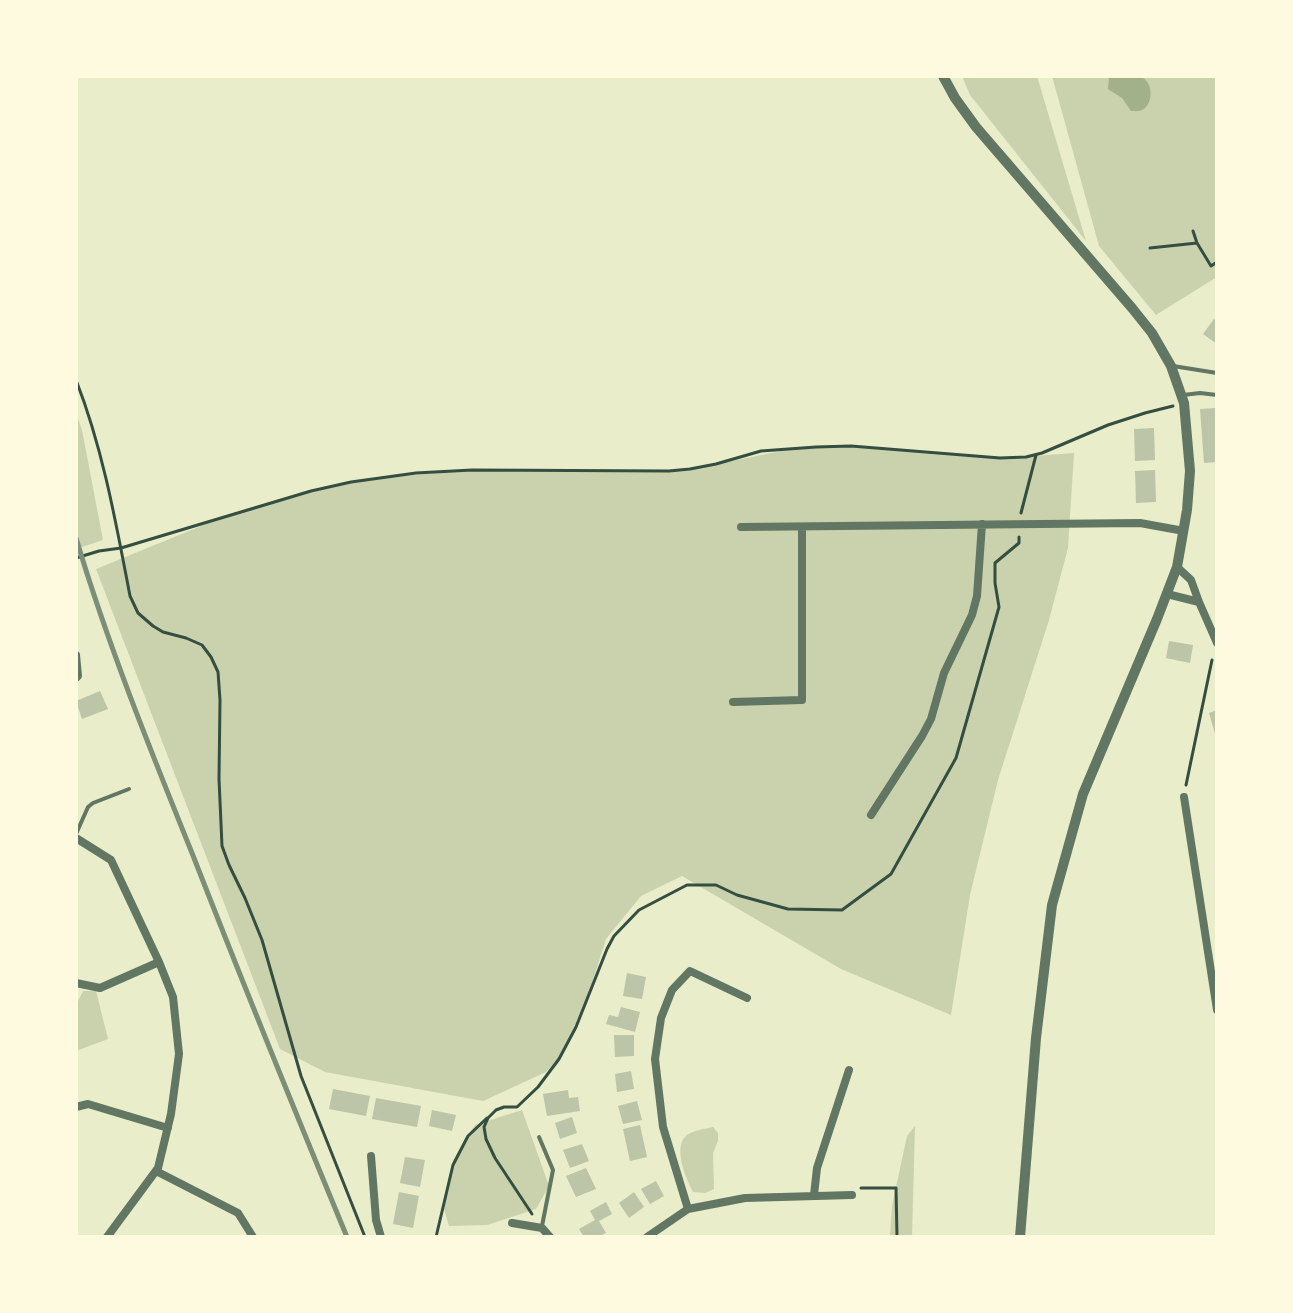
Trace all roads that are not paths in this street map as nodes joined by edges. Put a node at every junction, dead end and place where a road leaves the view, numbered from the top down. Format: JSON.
{"nodes":[{"id":1,"x":943,"y":76,"type":"edge"},
{"id":2,"x":1171,"y":366,"type":"junction"},
{"id":3,"x":1217,"y":373,"type":"edge"},
{"id":4,"x":1217,"y":395,"type":"edge"},
{"id":5,"x":1182,"y":399,"type":"junction"},
{"id":6,"x":982,"y":524,"type":"junction"},
{"id":7,"x":741,"y":527,"type":"dead end"},
{"id":8,"x":802,"y":527,"type":"junction"},
{"id":9,"x":1184,"y":531,"type":"junction"},
{"id":10,"x":1177,"y":567,"type":"junction"},
{"id":11,"x":1167,"y":594,"type":"junction"},
{"id":12,"x":1199,"y":602,"type":"junction"},
{"id":13,"x":1216,"y":640,"type":"edge"},
{"id":14,"x":76,"y":655,"type":"edge"},
{"id":15,"x":76,"y":678,"type":"edge"},
{"id":16,"x":733,"y":702,"type":"dead end"},
{"id":17,"x":129,"y":789,"type":"dead end"},
{"id":18,"x":1184,"y":797,"type":"road end"},
{"id":19,"x":871,"y":815,"type":"dead end"},
{"id":20,"x":76,"y":836,"type":"edge"},
{"id":21,"x":159,"y":962,"type":"junction"},
{"id":22,"x":76,"y":983,"type":"edge"},
{"id":23,"x":747,"y":998,"type":"dead end"},
{"id":24,"x":1217,"y":1010,"type":"edge"},
{"id":25,"x":849,"y":1070,"type":"dead end"},
{"id":26,"x":76,"y":1107,"type":"edge"},
{"id":27,"x":168,"y":1128,"type":"junction"},
{"id":28,"x":539,"y":1137,"type":"dead end"},
{"id":29,"x":371,"y":1156,"type":"dead end"},
{"id":30,"x":156,"y":1171,"type":"junction"},
{"id":31,"x":852,"y":1192,"type":"road end"},
{"id":32,"x":814,"y":1195,"type":"junction"},
{"id":33,"x":688,"y":1209,"type":"junction"},
{"id":34,"x":512,"y":1223,"type":"dead end"},
{"id":35,"x":542,"y":1228,"type":"junction"},
{"id":36,"x":107,"y":1237,"type":"edge"},
{"id":37,"x":253,"y":1237,"type":"edge"},
{"id":38,"x":381,"y":1237,"type":"edge"},
{"id":39,"x":550,"y":1237,"type":"edge"},
{"id":40,"x":647,"y":1237,"type":"edge"},
{"id":41,"x":1020,"y":1237,"type":"edge"}],
"edges":[{"from":1,"to":2,"type":"street"},
{"from":2,"to":3,"type":"lane"},
{"from":2,"to":5,"type":"street"},
{"from":4,"to":5,"type":"lane"},
{"from":5,"to":9,"type":"street"},
{"from":6,"to":8,"type":"street"},
{"from":6,"to":9,"type":"street"},
{"from":6,"to":19,"type":"street"},
{"from":7,"to":8,"type":"street"},
{"from":8,"to":16,"type":"street"},
{"from":9,"to":10,"type":"street"},
{"from":10,"to":11,"type":"street"},
{"from":10,"to":12,"type":"street"},
{"from":11,"to":12,"type":"street"},
{"from":11,"to":41,"type":"street"},
{"from":12,"to":13,"type":"street"},
{"from":14,"to":15,"type":"street"},
{"from":17,"to":20,"type":"lane"},
{"from":18,"to":24,"type":"street"},
{"from":20,"to":21,"type":"street"},
{"from":21,"to":22,"type":"street"},
{"from":21,"to":27,"type":"street"},
{"from":23,"to":33,"type":"street"},
{"from":25,"to":32,"type":"street"},
{"from":26,"to":27,"type":"street"},
{"from":27,"to":30,"type":"street"},
{"from":28,"to":35,"type":"lane"},
{"from":29,"to":38,"type":"street"},
{"from":30,"to":36,"type":"street"},
{"from":30,"to":37,"type":"street"},
{"from":31,"to":32,"type":"street"},
{"from":32,"to":33,"type":"street"},
{"from":33,"to":40,"type":"street"},
{"from":34,"to":35,"type":"street"},
{"from":35,"to":39,"type":"street"}]}
